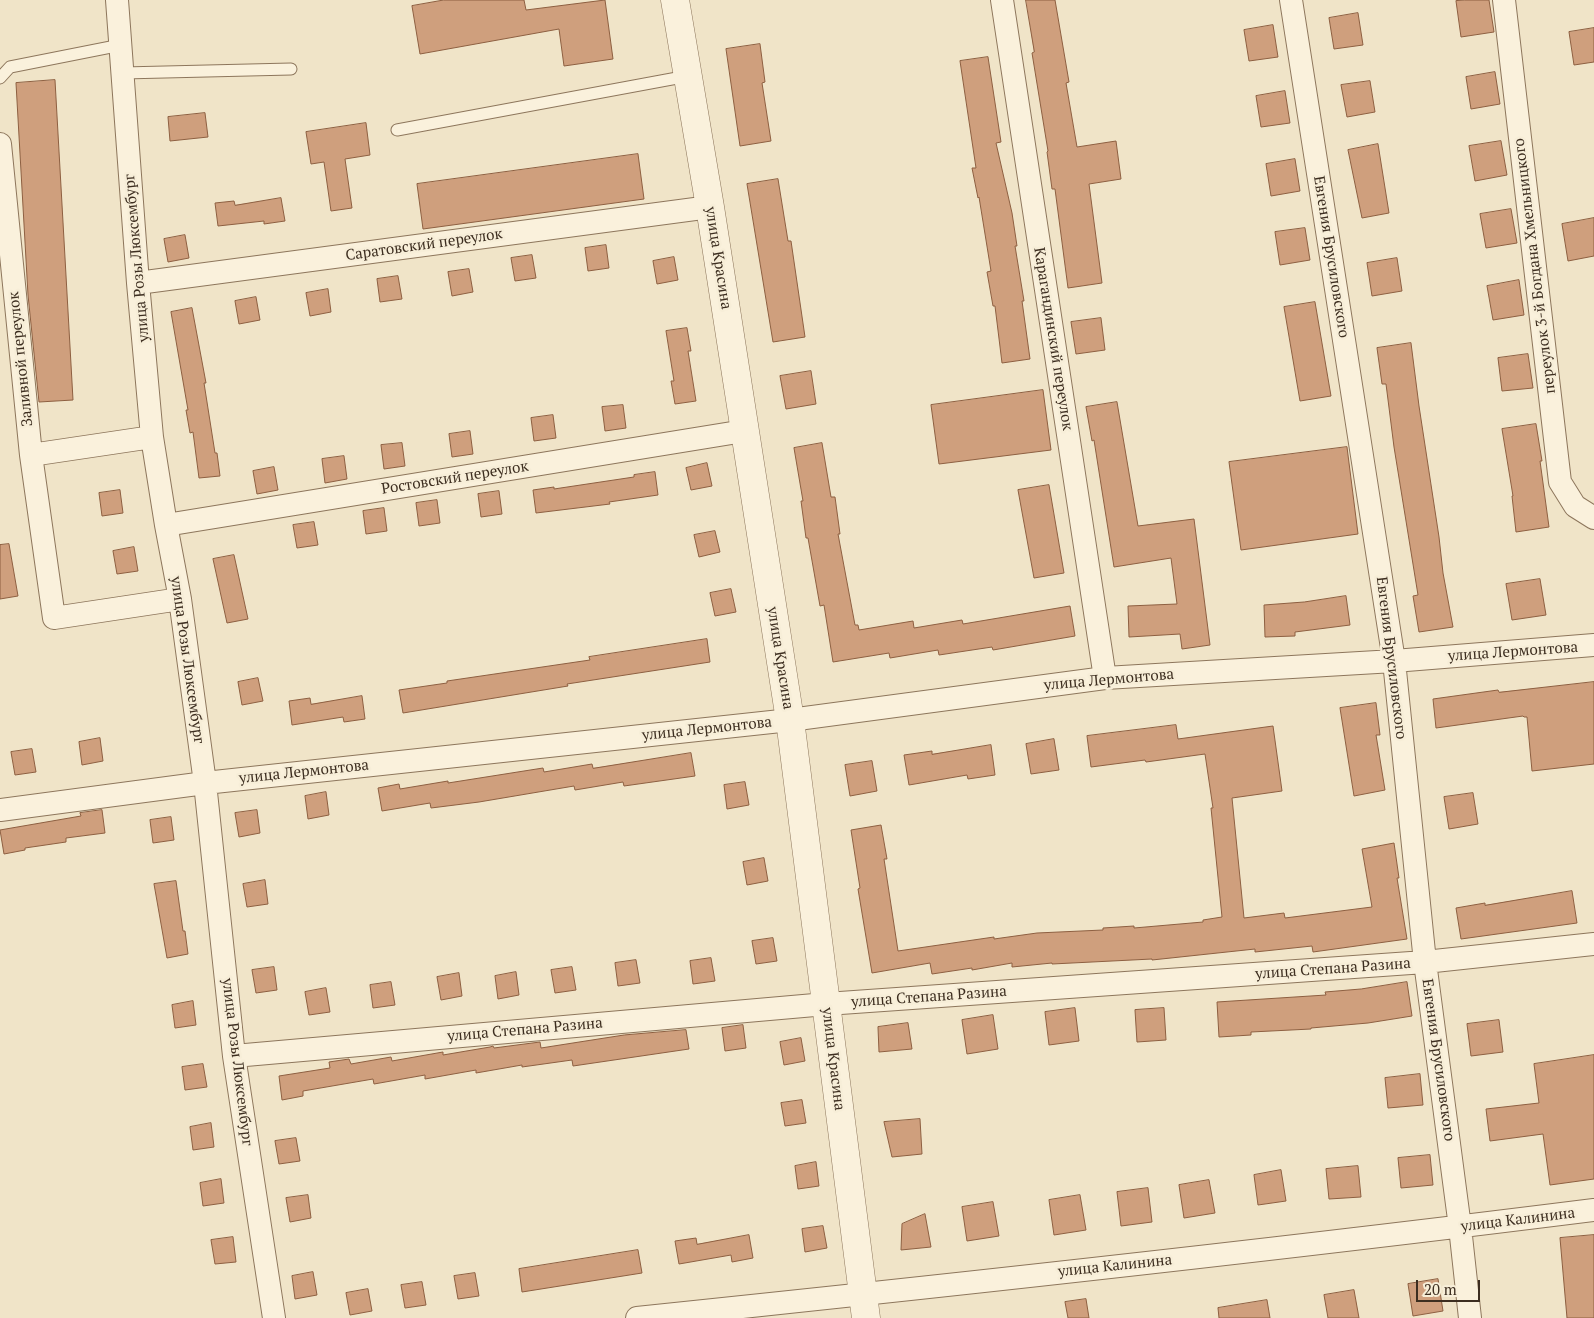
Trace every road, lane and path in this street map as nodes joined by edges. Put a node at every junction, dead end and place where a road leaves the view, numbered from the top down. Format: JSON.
{"nodes":[{"id":1,"x":117,"y":0,"type":"edge"},
{"id":2,"x":675,"y":0,"type":"edge"},
{"id":3,"x":1002,"y":0,"type":"edge"},
{"id":4,"x":1291,"y":0,"type":"edge"},
{"id":5,"x":1504,"y":0,"type":"edge"},
{"id":6,"x":121,"y":45,"type":"junction"},
{"id":7,"x":291,"y":69,"type":"dead end"},
{"id":8,"x":123,"y":73,"type":"junction"},
{"id":9,"x":688,"y":76,"type":"junction"},
{"id":10,"x":0,"y":78,"type":"edge"},
{"id":11,"x":397,"y":130,"type":"dead end"},
{"id":12,"x":0,"y":144,"type":"edge"},
{"id":13,"x":710,"y":207,"type":"junction"},
{"id":14,"x":138,"y":283,"type":"junction"},
{"id":15,"x":744,"y":431,"type":"junction"},
{"id":16,"x":152,"y":436,"type":"junction"},
{"id":17,"x":31,"y":455,"type":"junction"},
{"id":18,"x":1594,"y":518,"type":"edge"},
{"id":19,"x":166,"y":525,"type":"junction"},
{"id":20,"x":180,"y":599,"type":"junction"},
{"id":21,"x":1594,"y":645,"type":"edge"},
{"id":22,"x":1394,"y":660,"type":"junction"},
{"id":23,"x":1105,"y":678,"type":"junction"},
{"id":24,"x":790,"y":720,"type":"junction"},
{"id":25,"x":205,"y":783,"type":"junction"},
{"id":26,"x":0,"y":810,"type":"edge"},
{"id":27,"x":1594,"y":944,"type":"edge"},
{"id":28,"x":1425,"y":962,"type":"junction"},
{"id":29,"x":826,"y":1004,"type":"junction"},
{"id":30,"x":234,"y":1056,"type":"junction"},
{"id":31,"x":1594,"y":1210,"type":"edge"},
{"id":32,"x":1460,"y":1227,"type":"junction"},
{"id":33,"x":864,"y":1306,"type":"edge"},
{"id":34,"x":274,"y":1318,"type":"edge"},
{"id":35,"x":636,"y":1318,"type":"edge"},
{"id":36,"x":1470,"y":1318,"type":"edge"}],
"edges":[{"from":1,"to":6,"type":"street","name":"улица Розы Люксембург"},
{"from":2,"to":9,"type":"street","name":"улица Красина"},
{"from":3,"to":23,"type":"street","name":"Карагандинский переулок"},
{"from":4,"to":22,"type":"street","name":"Евгения Брусиловского"},
{"from":5,"to":18,"type":"street","name":"переулок 3-й Богдана Хмельницкого"},
{"from":6,"to":8,"type":"street","name":"улица Розы Люксембург"},
{"from":6,"to":10,"type":"lane"},
{"from":7,"to":8,"type":"lane"},
{"from":8,"to":14,"type":"street","name":"улица Розы Люксембург"},
{"from":9,"to":11,"type":"lane"},
{"from":9,"to":13,"type":"street","name":"улица Красина"},
{"from":12,"to":17,"type":"street","name":"Заливной переулок"},
{"from":13,"to":14,"type":"street","name":"Саратовский переулок"},
{"from":13,"to":15,"type":"street","name":"улица Красина"},
{"from":14,"to":16,"type":"street","name":"улица Розы Люксембург"},
{"from":15,"to":19,"type":"street","name":"Ростовский переулок"},
{"from":15,"to":24,"type":"street","name":"улица Красина"},
{"from":16,"to":17,"type":"street"},
{"from":16,"to":19,"type":"street","name":"улица Розы Люксембург"},
{"from":17,"to":20,"type":"street","name":"Заливной переулок"},
{"from":19,"to":20,"type":"street","name":"улица Розы Люксембург"},
{"from":20,"to":25,"type":"street","name":"улица Розы Люксембург"},
{"from":21,"to":22,"type":"street","name":"улица Лермонтова"},
{"from":22,"to":23,"type":"street","name":"улица Лермонтова"},
{"from":22,"to":28,"type":"street","name":"Евгения Брусиловского"},
{"from":23,"to":24,"type":"street","name":"улица Лермонтова"},
{"from":24,"to":25,"type":"street","name":"улица Лермонтова"},
{"from":24,"to":29,"type":"street","name":"улица Красина"},
{"from":25,"to":26,"type":"street","name":"улица Лермонтова"},
{"from":25,"to":30,"type":"street","name":"улица Розы Люксембург"},
{"from":27,"to":28,"type":"street","name":"улица Степана Разина"},
{"from":28,"to":29,"type":"street","name":"улица Степана Разина"},
{"from":28,"to":32,"type":"street","name":"Евгения Брусиловского"},
{"from":29,"to":30,"type":"street","name":"улица Степана Разина"},
{"from":29,"to":33,"type":"street","name":"улица Красина"},
{"from":30,"to":34,"type":"street","name":"улица Розы Люксембург"},
{"from":31,"to":32,"type":"street","name":"улица Калинина"},
{"from":32,"to":33,"type":"street","name":"улица Калинина"},
{"from":32,"to":36,"type":"street","name":"Евгения Брусиловского"},
{"from":33,"to":35,"type":"street","name":"улица Калинина"}]}
